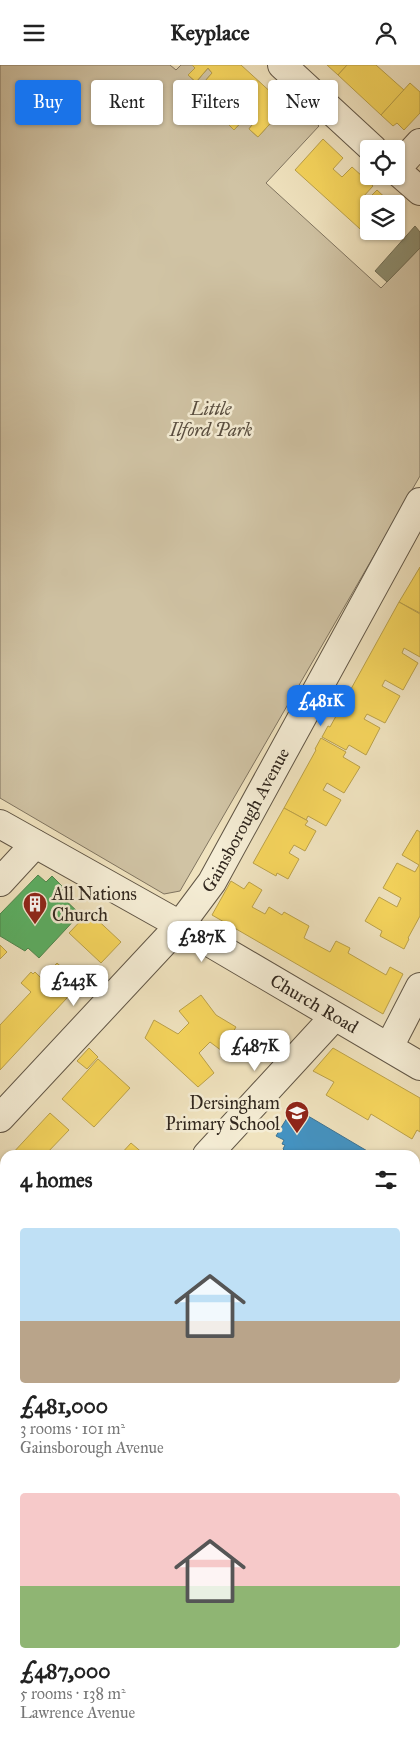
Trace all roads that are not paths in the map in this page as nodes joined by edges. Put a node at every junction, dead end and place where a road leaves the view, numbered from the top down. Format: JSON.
{"nodes":[{"id":1,"x":282,"y":65,"type":"edge"},
{"id":2,"x":363,"y":140,"type":"edge"},
{"id":3,"x":420,"y":143,"type":"edge"},
{"id":4,"x":405,"y":159,"type":"edge"},
{"id":5,"x":405,"y":177,"type":"edge"},
{"id":6,"x":420,"y":191,"type":"edge"},
{"id":7,"x":420,"y":502,"type":"edge"},
{"id":8,"x":0,"y":824,"type":"edge"},
{"id":9,"x":35,"y":844,"type":"junction"},
{"id":10,"x":0,"y":882,"type":"edge"},
{"id":11,"x":180,"y":925,"type":"junction"},
{"id":12,"x":420,"y":987,"type":"edge"},
{"id":13,"x":334,"y":1017,"type":"junction"},
{"id":14,"x":389,"y":1047,"type":"junction"},
{"id":15,"x":420,"y":1066,"type":"edge"},
{"id":16,"x":0,"y":1118,"type":"edge"},
{"id":17,"x":213,"y":1150,"type":"edge"}],
"edges":[{"from":1,"to":2,"type":"street"},
{"from":3,"to":4,"type":"street"},
{"from":5,"to":6,"type":"street"},
{"from":7,"to":11,"type":"street","name":"Gainsborough Avenue"},
{"from":8,"to":9,"type":"street","name":"Church Road"},
{"from":9,"to":10,"type":"street"},
{"from":9,"to":11,"type":"street","name":"Church Road"},
{"from":11,"to":13,"type":"street","name":"Church Road"},
{"from":11,"to":16,"type":"street","name":"Gainsborough Avenue"},
{"from":12,"to":14,"type":"street"},
{"from":13,"to":14,"type":"street","name":"Church Road"},
{"from":13,"to":17,"type":"street"},
{"from":14,"to":15,"type":"street","name":"Church Road"}]}
